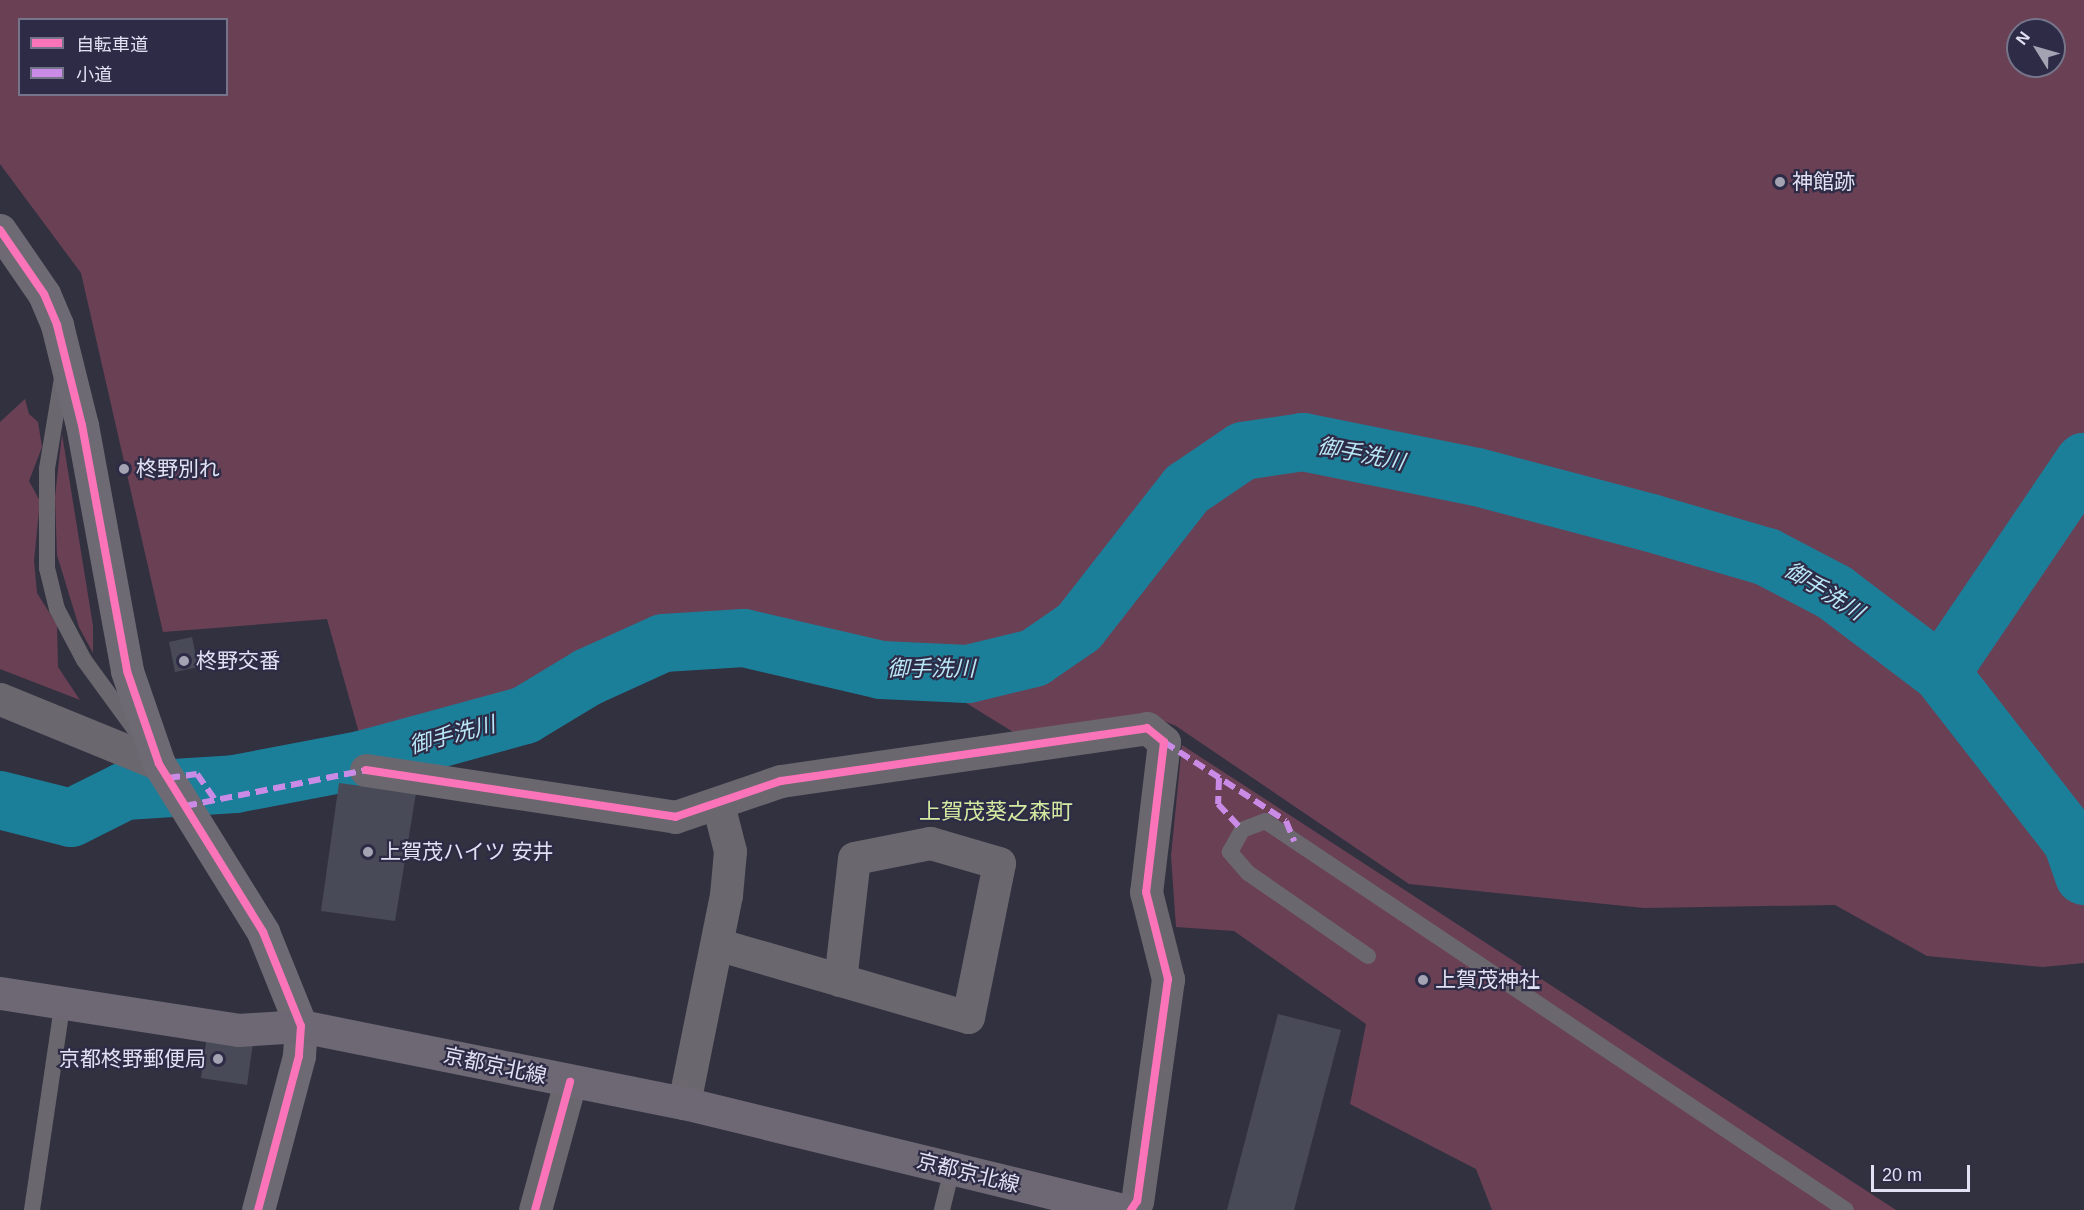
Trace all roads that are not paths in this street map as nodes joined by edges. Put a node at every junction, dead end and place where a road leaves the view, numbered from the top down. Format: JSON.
{"nodes":[{"id":1,"x":0,"y":230,"type":"edge"},
{"id":2,"x":66,"y":357,"type":"junction"},
{"id":3,"x":0,"y":699,"type":"edge"},
{"id":4,"x":159,"y":764,"type":"junction"},
{"id":5,"x":366,"y":770,"type":"dead end"},
{"id":6,"x":718,"y":804,"type":"junction"},
{"id":7,"x":720,"y":945,"type":"junction"},
{"id":8,"x":1368,"y":956,"type":"dead end"},
{"id":9,"x":840,"y":980,"type":"junction"},
{"id":10,"x":0,"y":993,"type":"edge"},
{"id":11,"x":63,"y":1001,"type":"junction"},
{"id":12,"x":301,"y":1026,"type":"junction"},
{"id":13,"x":570,"y":1082,"type":"junction"},
{"id":14,"x":684,"y":1103,"type":"junction"},
{"id":15,"x":952,"y":1169,"type":"junction"},
{"id":16,"x":32,"y":1210,"type":"edge"},
{"id":17,"x":258,"y":1210,"type":"edge"},
{"id":18,"x":535,"y":1210,"type":"edge"},
{"id":19,"x":942,"y":1210,"type":"edge"},
{"id":20,"x":1124,"y":1210,"type":"edge"},
{"id":21,"x":1131,"y":1210,"type":"edge"},
{"id":22,"x":1846,"y":1210,"type":"edge"}],
"edges":[{"from":1,"to":2,"type":"street"},
{"from":2,"to":4,"type":"street"},
{"from":2,"to":4,"type":"lane"},
{"from":3,"to":4,"type":"street"},
{"from":4,"to":12,"type":"street"},
{"from":5,"to":6,"type":"street"},
{"from":6,"to":7,"type":"street"},
{"from":6,"to":21,"type":"street"},
{"from":7,"to":9,"type":"street"},
{"from":7,"to":14,"type":"street"},
{"from":8,"to":22,"type":"lane"},
{"from":9,"to":9,"type":"street"},
{"from":10,"to":11,"type":"main road","name":"京都京北線"},
{"from":11,"to":12,"type":"main road","name":"京都京北線"},
{"from":11,"to":16,"type":"lane"},
{"from":12,"to":13,"type":"main road","name":"京都京北線"},
{"from":12,"to":17,"type":"street"},
{"from":13,"to":14,"type":"main road","name":"京都京北線"},
{"from":13,"to":18,"type":"street"},
{"from":14,"to":15,"type":"main road","name":"京都京北線"},
{"from":15,"to":19,"type":"lane"},
{"from":15,"to":20,"type":"main road","name":"京都京北線"}]}
